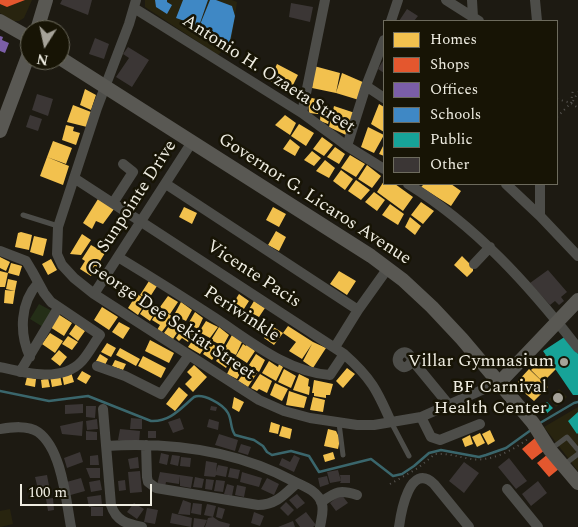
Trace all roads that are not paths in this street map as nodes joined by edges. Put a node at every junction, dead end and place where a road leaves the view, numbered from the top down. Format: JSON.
{"nodes":[{"id":1,"x":46,"y":0,"type":"edge"},
{"id":2,"x":324,"y":0,"type":"edge"},
{"id":3,"x":398,"y":0,"type":"edge"},
{"id":4,"x":446,"y":0,"type":"edge"},
{"id":5,"x":472,"y":0,"type":"edge"},
{"id":6,"x":535,"y":0,"type":"edge"},
{"id":7,"x":135,"y":4,"type":"edge"},
{"id":8,"x":476,"y":19,"type":"edge"},
{"id":9,"x":40,"y":20,"type":"edge"},
{"id":10,"x":391,"y":20,"type":"edge"},
{"id":11,"x":537,"y":20,"type":"edge"},
{"id":12,"x":0,"y":21,"type":"edge"},
{"id":13,"x":20,"y":32,"type":"edge"},
{"id":14,"x":383,"y":43,"type":"edge"},
{"id":15,"x":70,"y":65,"type":"edge"},
{"id":16,"x":23,"y":70,"type":"edge"},
{"id":17,"x":366,"y":86,"type":"junction"},
{"id":18,"x":105,"y":88,"type":"junction"},
{"id":19,"x":383,"y":97,"type":"edge"},
{"id":20,"x":302,"y":113,"type":"junction"},
{"id":21,"x":0,"y":131,"type":"edge"},
{"id":22,"x":192,"y":142,"type":"junction"},
{"id":23,"x":347,"y":146,"type":"junction"},
{"id":24,"x":123,"y":164,"type":"dead end"},
{"id":25,"x":383,"y":168,"type":"edge"},
{"id":26,"x":74,"y":178,"type":"junction"},
{"id":27,"x":166,"y":184,"type":"junction"},
{"id":28,"x":410,"y":185,"type":"edge"},
{"id":29,"x":507,"y":185,"type":"edge"},
{"id":30,"x":540,"y":185,"type":"edge"},
{"id":31,"x":113,"y":203,"type":"junction"},
{"id":32,"x":23,"y":215,"type":"dead end"},
{"id":33,"x":540,"y":216,"type":"junction"},
{"id":34,"x":142,"y":221,"type":"junction"},
{"id":35,"x":58,"y":227,"type":"junction"},
{"id":36,"x":490,"y":247,"type":"junction"},
{"id":37,"x":0,"y":251,"type":"edge"},
{"id":38,"x":578,"y":256,"type":"edge"},
{"id":39,"x":118,"y":257,"type":"junction"},
{"id":40,"x":474,"y":264,"type":"dead end"},
{"id":41,"x":388,"y":268,"type":"junction"},
{"id":42,"x":38,"y":283,"type":"junction"},
{"id":43,"x":94,"y":294,"type":"junction"},
{"id":44,"x":578,"y":300,"type":"edge"},
{"id":45,"x":58,"y":308,"type":"junction"},
{"id":46,"x":358,"y":310,"type":"junction"},
{"id":47,"x":558,"y":322,"type":"junction"},
{"id":48,"x":335,"y":347,"type":"junction"},
{"id":49,"x":578,"y":348,"type":"edge"},
{"id":50,"x":344,"y":354,"type":"junction"},
{"id":51,"x":189,"y":355,"type":"junction"},
{"id":52,"x":30,"y":357,"type":"junction"},
{"id":53,"x":412,"y":360,"type":"dead end"},
{"id":54,"x":97,"y":366,"type":"dead end"},
{"id":55,"x":0,"y":367,"type":"edge"},
{"id":56,"x":20,"y":372,"type":"junction"},
{"id":57,"x":500,"y":382,"type":"junction"},
{"id":58,"x":449,"y":405,"type":"junction"},
{"id":59,"x":103,"y":409,"type":"dead end"},
{"id":60,"x":420,"y":417,"type":"junction"},
{"id":61,"x":391,"y":422,"type":"junction"},
{"id":62,"x":339,"y":423,"type":"junction"},
{"id":63,"x":480,"y":424,"type":"dead end"},
{"id":64,"x":0,"y":429,"type":"edge"},
{"id":65,"x":146,"y":445,"type":"junction"},
{"id":66,"x":106,"y":446,"type":"junction"},
{"id":67,"x":550,"y":450,"type":"junction"},
{"id":68,"x":578,"y":450,"type":"edge"},
{"id":69,"x":578,"y":454,"type":"edge"},
{"id":70,"x":343,"y":455,"type":"dead end"},
{"id":71,"x":409,"y":456,"type":"dead end"},
{"id":72,"x":563,"y":466,"type":"junction"},
{"id":73,"x":297,"y":483,"type":"junction"},
{"id":74,"x":578,"y":483,"type":"edge"},
{"id":75,"x":507,"y":489,"type":"dead end"},
{"id":76,"x":357,"y":495,"type":"dead end"},
{"id":77,"x":321,"y":502,"type":"junction"},
{"id":78,"x":467,"y":526,"type":"edge"},
{"id":79,"x":71,"y":527,"type":"edge"},
{"id":80,"x":142,"y":527,"type":"edge"},
{"id":81,"x":320,"y":527,"type":"edge"},
{"id":82,"x":399,"y":527,"type":"edge"},
{"id":83,"x":538,"y":527,"type":"edge"}],
"edges":[{"from":1,"to":9,"type":"street"},
{"from":2,"to":20,"type":"street"},
{"from":3,"to":10,"type":"street"},
{"from":4,"to":8,"type":"street"},
{"from":5,"to":8,"type":"street"},
{"from":6,"to":11,"type":"street"},
{"from":7,"to":18,"type":"street","name":"George Dee Sekiat Street"},
{"from":7,"to":20,"type":"street","name":"Antonio H. Ozaeta Street"},
{"from":12,"to":13,"type":"street"},
{"from":14,"to":17,"type":"street"},
{"from":15,"to":18,"type":"street","name":"Governor G. Licaros Avenue"},
{"from":16,"to":21,"type":"street"},
{"from":17,"to":19,"type":"street"},
{"from":17,"to":23,"type":"street"},
{"from":18,"to":22,"type":"street","name":"Governor G. Licaros Avenue"},
{"from":18,"to":26,"type":"street","name":"George Dee Sekiat Street"},
{"from":20,"to":23,"type":"street","name":"Antonio H. Ozaeta Street"},
{"from":22,"to":27,"type":"street","name":"Sunpointe Drive"},
{"from":22,"to":41,"type":"street","name":"Governor G. Licaros Avenue"},
{"from":23,"to":25,"type":"street","name":"Antonio H. Ozaeta Street"},
{"from":24,"to":31,"type":"street"},
{"from":26,"to":31,"type":"street","name":"Vicente Pacis"},
{"from":26,"to":35,"type":"street","name":"George Dee Sekiat Street"},
{"from":27,"to":34,"type":"street","name":"Sunpointe Drive"},
{"from":27,"to":46,"type":"street"},
{"from":28,"to":36,"type":"street"},
{"from":29,"to":33,"type":"street"},
{"from":30,"to":33,"type":"street"},
{"from":31,"to":34,"type":"street","name":"Vicente Pacis"},
{"from":32,"to":35,"type":"lane"},
{"from":33,"to":38,"type":"street"},
{"from":34,"to":39,"type":"street","name":"Sunpointe Drive"},
{"from":34,"to":48,"type":"street","name":"Vicente Pacis"},
{"from":35,"to":43,"type":"street","name":"George Dee Sekiat Street"},
{"from":36,"to":40,"type":"street"},
{"from":36,"to":47,"type":"street"},
{"from":37,"to":42,"type":"street"},
{"from":39,"to":43,"type":"street","name":"Sunpointe Drive"},
{"from":39,"to":50,"type":"street","name":"Periwinkle"},
{"from":41,"to":46,"type":"street"},
{"from":41,"to":57,"type":"street","name":"Governor G. Licaros Avenue"},
{"from":42,"to":45,"type":"street"},
{"from":42,"to":52,"type":"street"},
{"from":43,"to":51,"type":"street","name":"George Dee Sekiat Street"},
{"from":44,"to":47,"type":"street"},
{"from":45,"to":52,"type":"street"},
{"from":45,"to":56,"type":"street"},
{"from":46,"to":48,"type":"street"},
{"from":47,"to":49,"type":"street"},
{"from":47,"to":57,"type":"street"},
{"from":48,"to":50,"type":"street","name":"Vicente Pacis"},
{"from":50,"to":61,"type":"street","name":"Vicente Pacis"},
{"from":51,"to":54,"type":"street"},
{"from":51,"to":62,"type":"street","name":"George Dee Sekiat Street"},
{"from":52,"to":56,"type":"street"},
{"from":53,"to":58,"type":"street"},
{"from":55,"to":56,"type":"street"},
{"from":57,"to":58,"type":"street","name":"George Dee Sekiat Street"},
{"from":57,"to":67,"type":"street","name":"Governor G. Licaros Avenue"},
{"from":58,"to":60,"type":"street","name":"George Dee Sekiat Street"},
{"from":59,"to":66,"type":"street"},
{"from":60,"to":61,"type":"street","name":"George Dee Sekiat Street"},
{"from":60,"to":63,"type":"street"},
{"from":61,"to":62,"type":"street","name":"George Dee Sekiat Street"},
{"from":61,"to":71,"type":"lane"},
{"from":62,"to":70,"type":"lane"},
{"from":64,"to":79,"type":"street"},
{"from":65,"to":66,"type":"street"},
{"from":65,"to":73,"type":"street"},
{"from":65,"to":73,"type":"street"},
{"from":66,"to":80,"type":"street"},
{"from":67,"to":68,"type":"lane"},
{"from":67,"to":72,"type":"street","name":"Governor G. Licaros Avenue"},
{"from":69,"to":72,"type":"lane"},
{"from":72,"to":74,"type":"street","name":"Governor G. Licaros Avenue"},
{"from":73,"to":77,"type":"street"},
{"from":75,"to":83,"type":"street"},
{"from":76,"to":77,"type":"street"},
{"from":77,"to":81,"type":"street"},
{"from":78,"to":82,"type":"street"}]}
